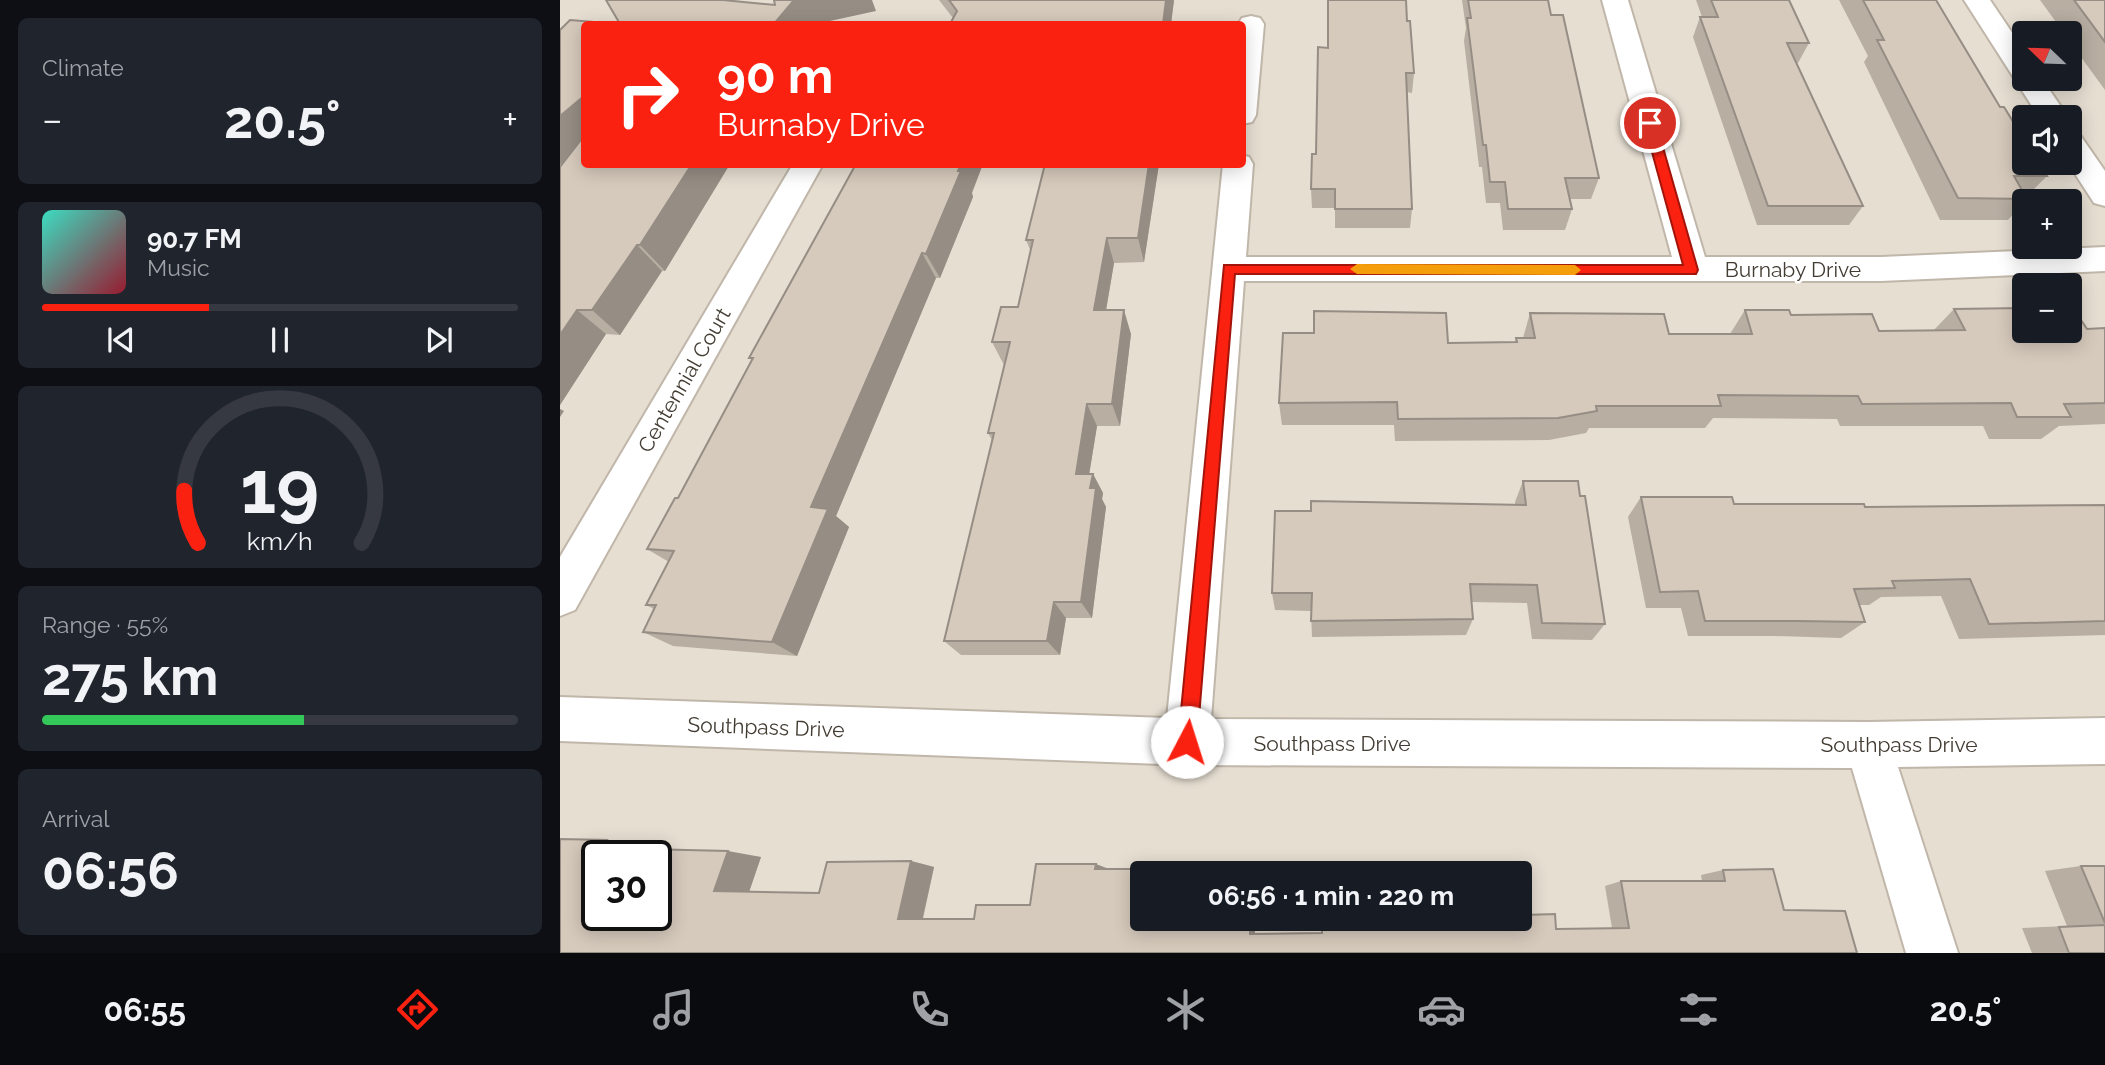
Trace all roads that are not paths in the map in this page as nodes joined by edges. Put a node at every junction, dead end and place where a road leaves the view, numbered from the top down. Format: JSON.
{"nodes":[{"id":1,"x":1615,"y":0,"type":"edge"},
{"id":2,"x":1977,"y":0,"type":"edge"},
{"id":3,"x":1251,"y":24,"type":"dead end"},
{"id":4,"x":2012,"y":53,"type":"edge"},
{"id":5,"x":1246,"y":75,"type":"edge"},
{"id":6,"x":2082,"y":160,"type":"edge"},
{"id":7,"x":806,"y":168,"type":"edge"},
{"id":8,"x":1238,"y":168,"type":"edge"},
{"id":9,"x":2105,"y":195,"type":"edge"},
{"id":10,"x":2105,"y":259,"type":"edge"},
{"id":11,"x":1229,"y":269,"type":"junction"},
{"id":12,"x":1692,"y":270,"type":"junction"},
{"id":13,"x":560,"y":596,"type":"edge"},
{"id":14,"x":560,"y":719,"type":"edge"},
{"id":15,"x":2105,"y":741,"type":"edge"},
{"id":16,"x":1187,"y":742,"type":"junction"},
{"id":17,"x":1868,"y":745,"type":"junction"},
{"id":18,"x":1932,"y":953,"type":"edge"}],
"edges":[{"from":1,"to":12,"type":"street"},
{"from":2,"to":4,"type":"street"},
{"from":3,"to":5,"type":"street"},
{"from":6,"to":9,"type":"street"},
{"from":7,"to":13,"type":"street","name":"Centennial Court"},
{"from":8,"to":11,"type":"street"},
{"from":10,"to":12,"type":"street","name":"Burnaby Drive"},
{"from":11,"to":12,"type":"street","name":"Burnaby Drive"},
{"from":11,"to":16,"type":"street"},
{"from":14,"to":16,"type":"street","name":"Southpass Drive"},
{"from":15,"to":17,"type":"street","name":"Southpass Drive"},
{"from":16,"to":17,"type":"street","name":"Southpass Drive"},
{"from":17,"to":18,"type":"street"}]}
